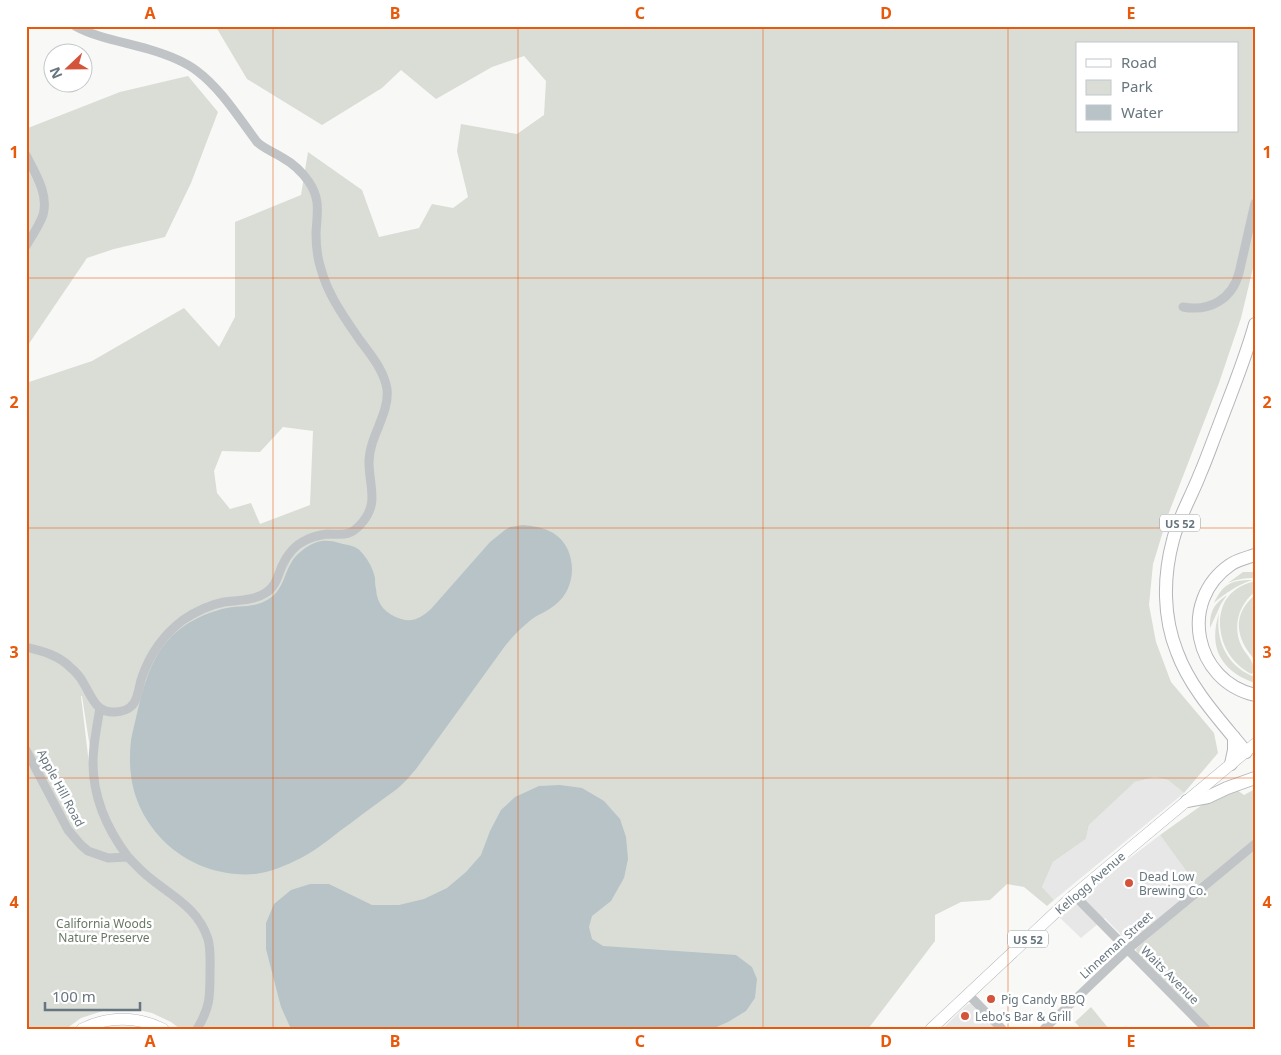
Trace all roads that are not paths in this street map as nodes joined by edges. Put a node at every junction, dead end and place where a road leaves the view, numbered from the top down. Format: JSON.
{"nodes":[{"id":1,"x":74,"y":26,"type":"edge"},
{"id":2,"x":26,"y":156,"type":"edge"},
{"id":3,"x":1255,"y":203,"type":"edge"},
{"id":4,"x":26,"y":246,"type":"edge"},
{"id":5,"x":1182,"y":306,"type":"dead end"},
{"id":6,"x":1255,"y":324,"type":"edge"},
{"id":7,"x":1255,"y":555,"type":"edge"},
{"id":8,"x":26,"y":647,"type":"edge"},
{"id":9,"x":1255,"y":695,"type":"edge"},
{"id":10,"x":100,"y":708,"type":"junction"},
{"id":11,"x":1234,"y":737,"type":"junction"},
{"id":12,"x":1250,"y":748,"type":"edge"},
{"id":13,"x":26,"y":750,"type":"edge"},
{"id":14,"x":1231,"y":764,"type":"junction"},
{"id":15,"x":1255,"y":778,"type":"edge"},
{"id":16,"x":1187,"y":802,"type":"junction"},
{"id":17,"x":1255,"y":844,"type":"edge"},
{"id":18,"x":128,"y":857,"type":"junction"},
{"id":19,"x":1074,"y":896,"type":"junction"},
{"id":20,"x":1127,"y":950,"type":"junction"},
{"id":21,"x":968,"y":994,"type":"junction"},
{"id":22,"x":82,"y":1029,"type":"edge"},
{"id":23,"x":163,"y":1029,"type":"edge"},
{"id":24,"x":196,"y":1029,"type":"edge"},
{"id":25,"x":931,"y":1029,"type":"edge"},
{"id":26,"x":1002,"y":1029,"type":"edge"},
{"id":27,"x":1044,"y":1029,"type":"edge"},
{"id":28,"x":1206,"y":1029,"type":"edge"}],
"edges":[{"from":1,"to":10,"type":"street"},
{"from":2,"to":4,"type":"street"},
{"from":3,"to":5,"type":"street"},
{"from":6,"to":11,"type":"highway","number":"US 52"},
{"from":7,"to":9,"type":"highway"},
{"from":8,"to":10,"type":"street"},
{"from":10,"to":18,"type":"street"},
{"from":11,"to":12,"type":"highway","number":"US 52"},
{"from":11,"to":14,"type":"highway"},
{"from":12,"to":14,"type":"main road","name":"Kellogg Avenue","number":"US 52"},
{"from":13,"to":18,"type":"street","name":"Apple Hill Road"},
{"from":14,"to":16,"type":"main road","name":"Kellogg Avenue","number":"US 52"},
{"from":15,"to":16,"type":"highway"},
{"from":16,"to":19,"type":"main road","name":"Kellogg Avenue","number":"US 52"},
{"from":17,"to":20,"type":"street","name":"Linneman Street"},
{"from":18,"to":24,"type":"street"},
{"from":19,"to":20,"type":"street","name":"Waits Avenue"},
{"from":19,"to":21,"type":"main road","name":"Kellogg Avenue","number":"US 52"},
{"from":20,"to":27,"type":"street","name":"Linneman Street"},
{"from":20,"to":28,"type":"street","name":"Waits Avenue"},
{"from":21,"to":25,"type":"main road","name":"Kellogg Avenue","number":"US 52"},
{"from":21,"to":26,"type":"street"},
{"from":22,"to":23,"type":"main road"}]}
